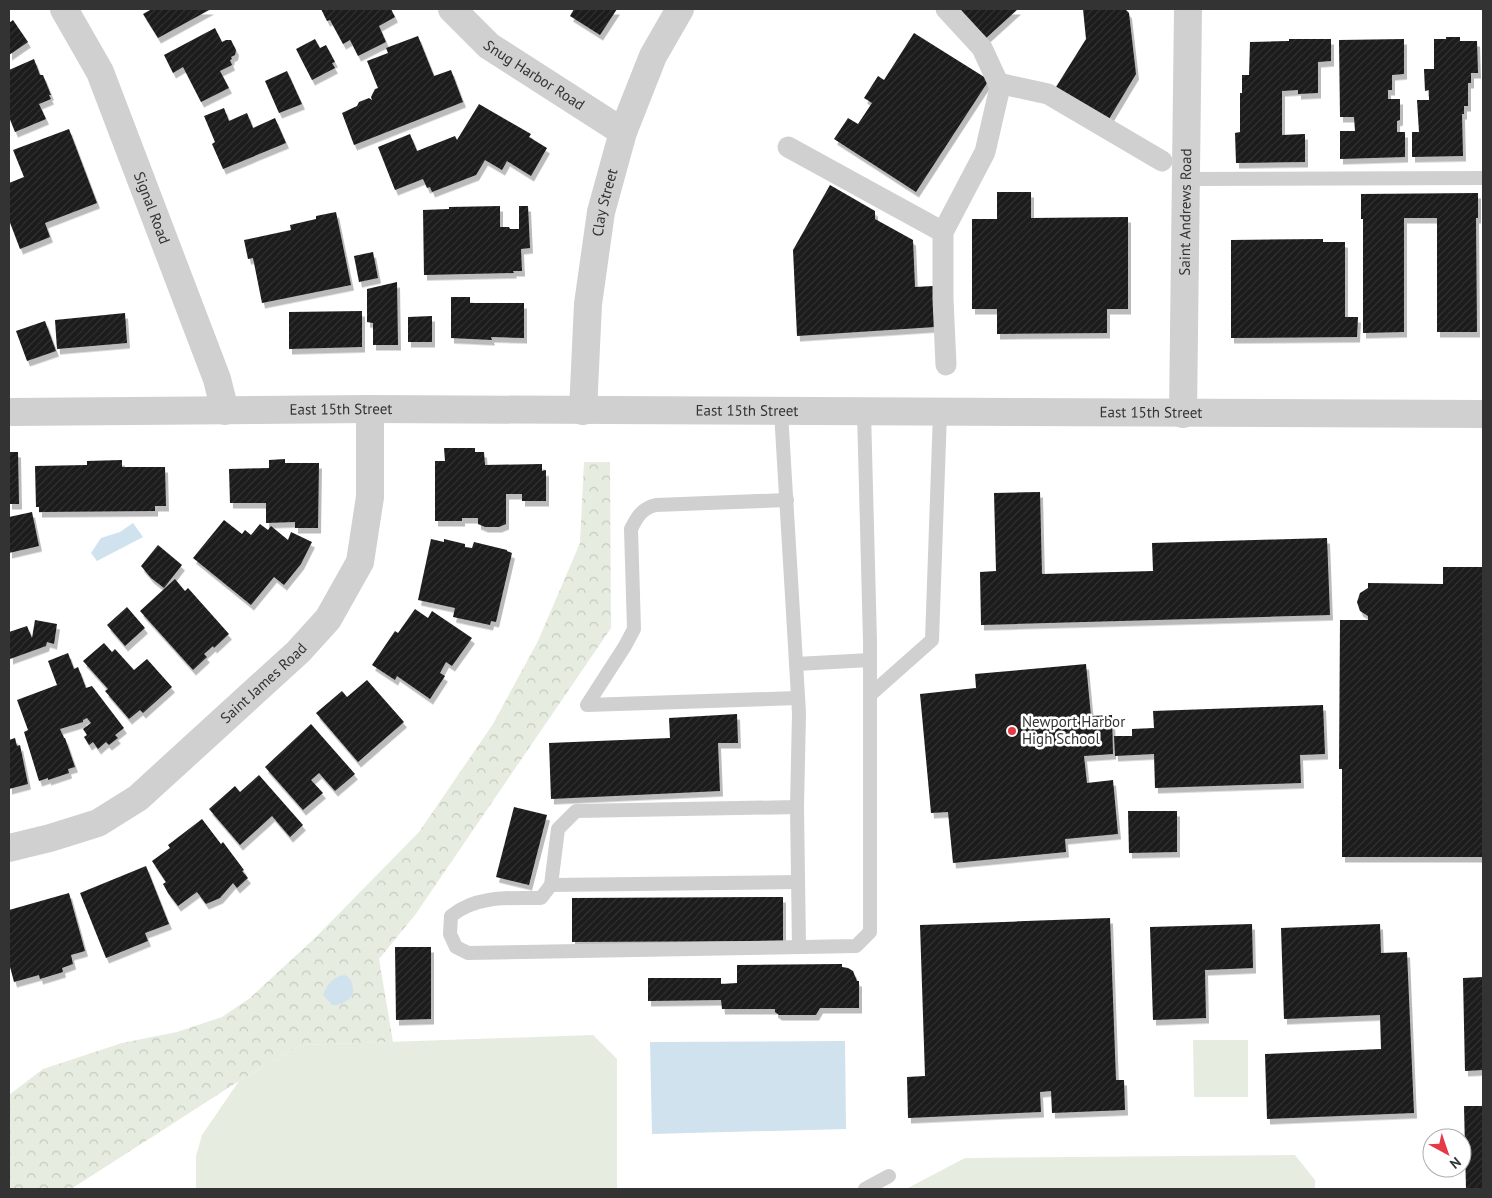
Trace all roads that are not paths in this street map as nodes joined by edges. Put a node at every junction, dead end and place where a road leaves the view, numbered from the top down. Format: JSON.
{"nodes":[{"id":1,"x":64,"y":9,"type":"edge"},
{"id":2,"x":452,"y":9,"type":"edge"},
{"id":3,"x":680,"y":9,"type":"edge"},
{"id":4,"x":946,"y":9,"type":"edge"},
{"id":5,"x":1188,"y":9,"type":"edge"},
{"id":6,"x":998,"y":83,"type":"junction"},
{"id":7,"x":624,"y":132,"type":"junction"},
{"id":8,"x":788,"y":147,"type":"dead end"},
{"id":9,"x":1162,"y":161,"type":"dead end"},
{"id":10,"x":1483,"y":178,"type":"edge"},
{"id":11,"x":1186,"y":180,"type":"junction"},
{"id":12,"x":943,"y":232,"type":"junction"},
{"id":13,"x":946,"y":365,"type":"dead end"},
{"id":14,"x":370,"y":409,"type":"junction"},
{"id":15,"x":225,"y":411,"type":"junction"},
{"id":16,"x":583,"y":411,"type":"junction"},
{"id":17,"x":9,"y":412,"type":"edge"},
{"id":18,"x":781,"y":412,"type":"junction"},
{"id":19,"x":864,"y":412,"type":"junction"},
{"id":20,"x":940,"y":413,"type":"junction"},
{"id":21,"x":1183,"y":414,"type":"junction"},
{"id":22,"x":1483,"y":414,"type":"edge"},
{"id":23,"x":787,"y":500,"type":"junction"},
{"id":24,"x":870,"y":660,"type":"junction"},
{"id":25,"x":796,"y":664,"type":"junction"},
{"id":26,"x":870,"y":695,"type":"junction"},
{"id":27,"x":798,"y":698,"type":"junction"},
{"id":28,"x":797,"y":807,"type":"junction"},
{"id":29,"x":9,"y":848,"type":"edge"},
{"id":30,"x":798,"y":882,"type":"junction"},
{"id":31,"x":550,"y":885,"type":"junction"},
{"id":32,"x":798,"y":947,"type":"junction"},
{"id":33,"x":890,"y":1176,"type":"dead end"},
{"id":34,"x":865,"y":1189,"type":"edge"}],
"edges":[{"from":1,"to":15,"type":"street","name":"Signal Road"},
{"from":2,"to":7,"type":"street","name":"Snug Harbor Road"},
{"from":3,"to":7,"type":"street","name":"Clay Street"},
{"from":4,"to":6,"type":"street"},
{"from":5,"to":11,"type":"street","name":"Saint Andrews Road"},
{"from":6,"to":9,"type":"street"},
{"from":6,"to":12,"type":"street"},
{"from":7,"to":16,"type":"street","name":"Clay Street"},
{"from":8,"to":12,"type":"street"},
{"from":10,"to":11,"type":"lane"},
{"from":11,"to":21,"type":"street","name":"Saint Andrews Road"},
{"from":12,"to":13,"type":"street"},
{"from":14,"to":15,"type":"street","name":"East 15th Street"},
{"from":14,"to":16,"type":"street","name":"East 15th Street"},
{"from":14,"to":29,"type":"street","name":"Saint James Road"},
{"from":15,"to":17,"type":"street","name":"East 15th Street"},
{"from":16,"to":18,"type":"street","name":"East 15th Street"},
{"from":18,"to":19,"type":"street","name":"East 15th Street"},
{"from":18,"to":23,"type":"lane"},
{"from":19,"to":20,"type":"street","name":"East 15th Street"},
{"from":19,"to":24,"type":"lane"},
{"from":20,"to":21,"type":"street","name":"East 15th Street"},
{"from":20,"to":26,"type":"lane"},
{"from":21,"to":22,"type":"street","name":"East 15th Street"},
{"from":23,"to":25,"type":"lane"},
{"from":23,"to":27,"type":"lane"},
{"from":24,"to":25,"type":"lane"},
{"from":24,"to":26,"type":"lane"},
{"from":25,"to":27,"type":"lane"},
{"from":26,"to":32,"type":"lane"},
{"from":27,"to":28,"type":"lane"},
{"from":28,"to":30,"type":"lane"},
{"from":28,"to":31,"type":"lane"},
{"from":30,"to":31,"type":"lane"},
{"from":30,"to":32,"type":"lane"},
{"from":31,"to":32,"type":"lane"},
{"from":33,"to":34,"type":"lane"}]}
